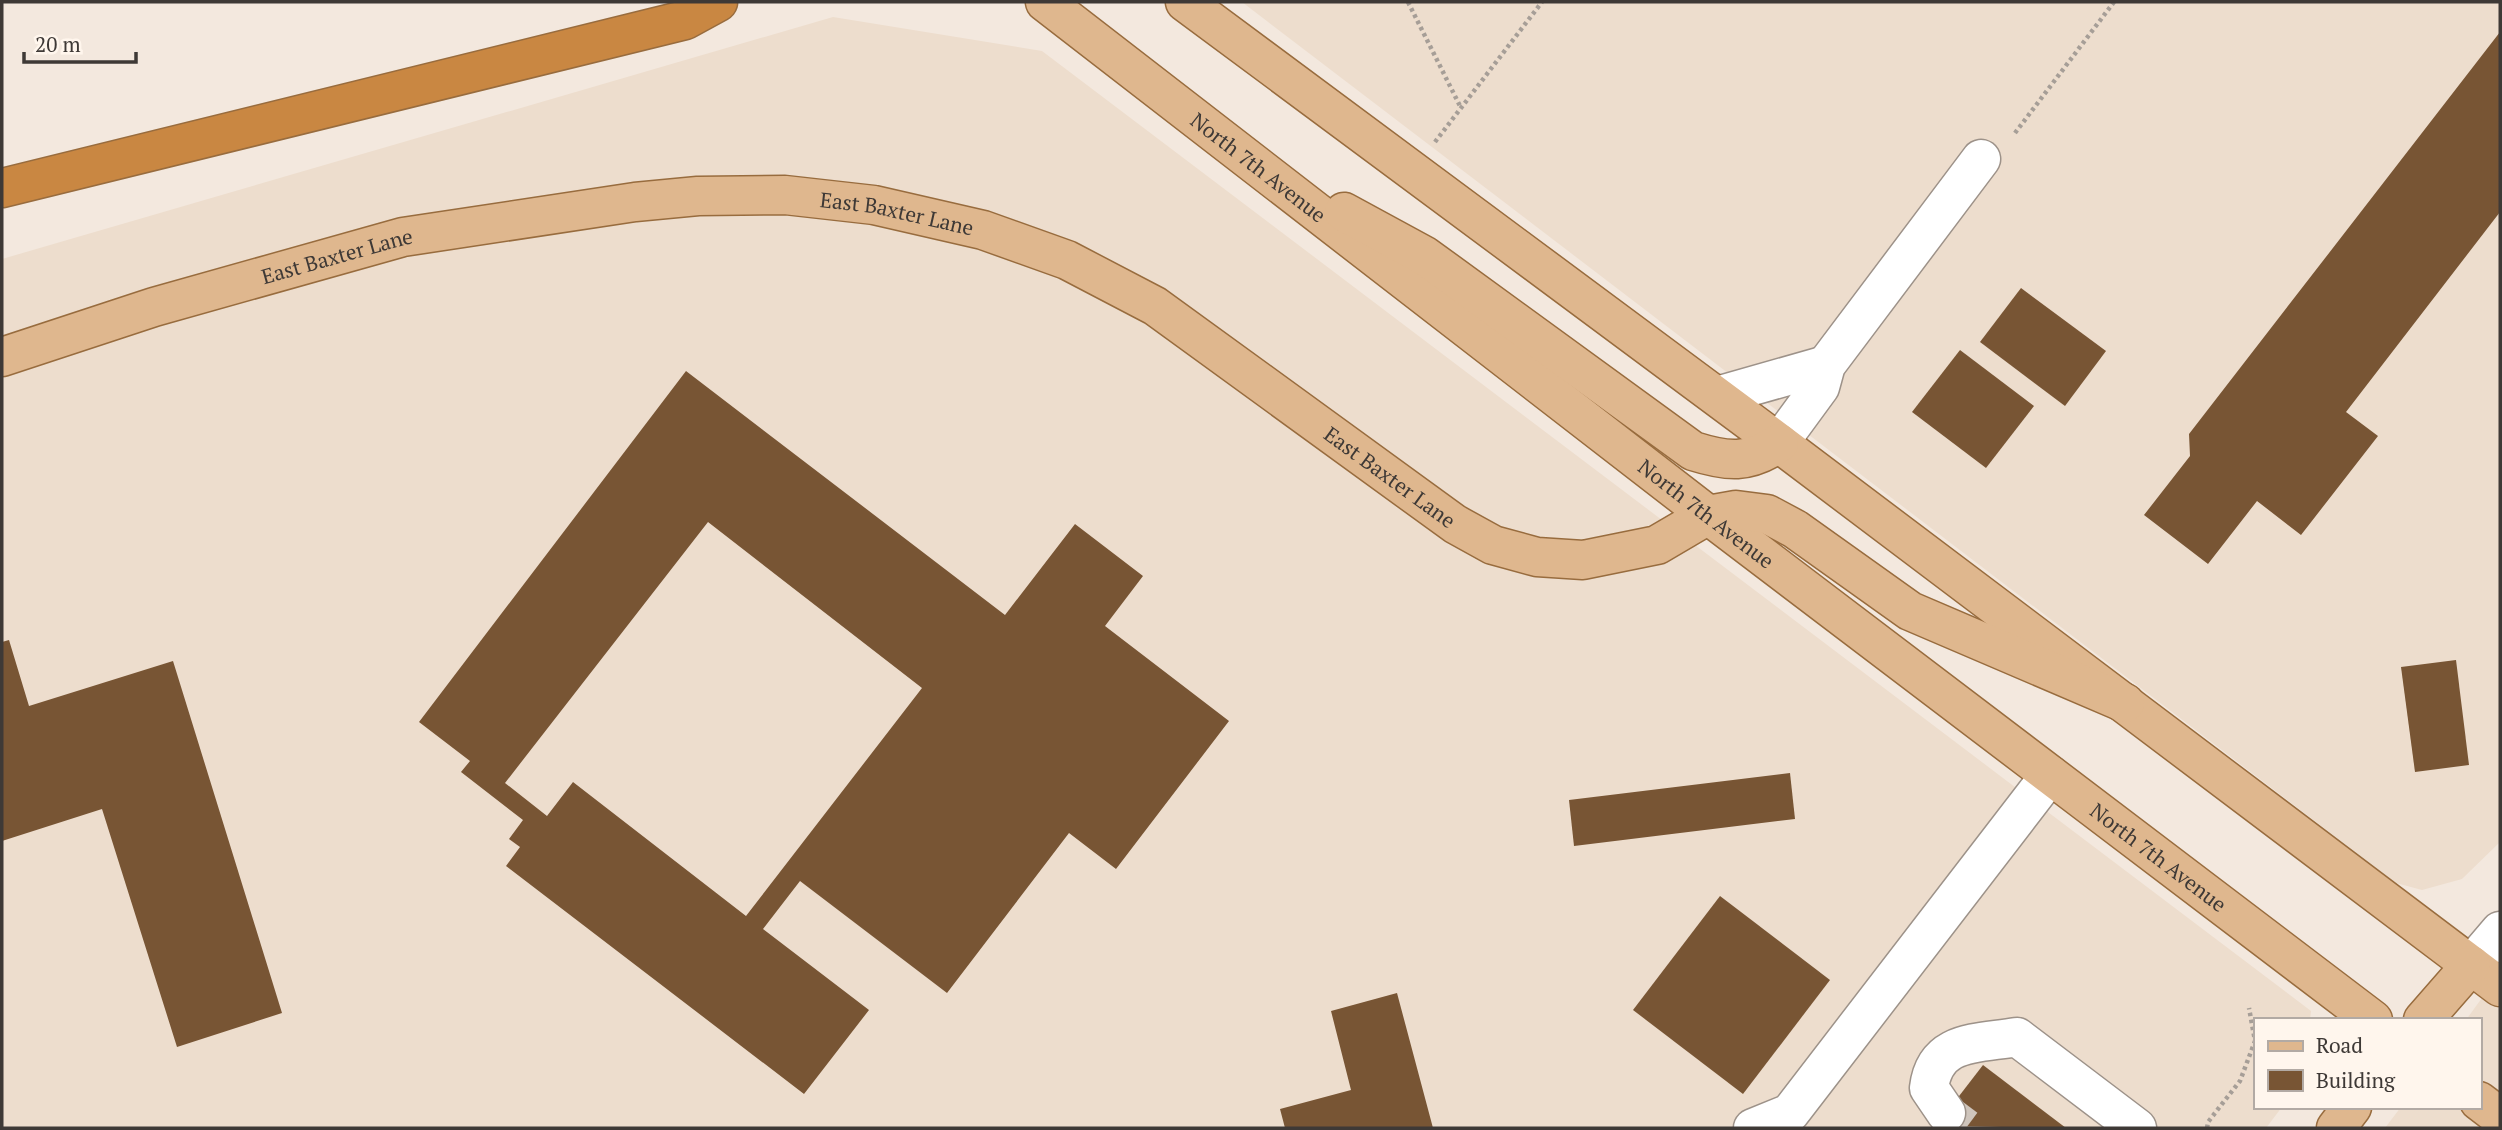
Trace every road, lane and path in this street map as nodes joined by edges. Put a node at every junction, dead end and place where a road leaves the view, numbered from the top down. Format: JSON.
{"nodes":[{"id":1,"x":718,"y":2,"type":"edge"},
{"id":2,"x":1045,"y":2,"type":"edge"},
{"id":3,"x":1185,"y":2,"type":"edge"},
{"id":4,"x":1408,"y":2,"type":"edge"},
{"id":5,"x":1542,"y":2,"type":"edge"},
{"id":6,"x":2115,"y":2,"type":"edge"},
{"id":7,"x":1461,"y":107,"type":"junction"},
{"id":8,"x":2015,"y":133,"type":"dead end"},
{"id":9,"x":1980,"y":159,"type":"dead end"},
{"id":10,"x":1413,"y":171,"type":"junction"},
{"id":11,"x":1270,"y":176,"type":"junction"},
{"id":12,"x":2,"y":188,"type":"edge"},
{"id":13,"x":2,"y":357,"type":"edge"},
{"id":14,"x":1826,"y":365,"type":"junction"},
{"id":15,"x":1717,"y":396,"type":"junction"},
{"id":16,"x":1779,"y":443,"type":"junction"},
{"id":17,"x":1708,"y":516,"type":"junction"},
{"id":18,"x":2125,"y":703,"type":"junction"},
{"id":19,"x":2050,"y":775,"type":"junction"},
{"id":20,"x":2500,"y":931,"type":"edge"},
{"id":21,"x":2485,"y":976,"type":"edge"},
{"id":22,"x":2249,"y":1008,"type":"dead end"},
{"id":23,"x":2370,"y":1018,"type":"edge"},
{"id":24,"x":2426,"y":1018,"type":"edge"},
{"id":25,"x":2254,"y":1036,"type":"edge"},
{"id":26,"x":2254,"y":1044,"type":"edge"},
{"id":27,"x":2481,"y":1103,"type":"edge"},
{"id":28,"x":2350,"y":1109,"type":"edge"},
{"id":29,"x":1946,"y":1113,"type":"tunnel mouth"},
{"id":30,"x":2500,"y":1117,"type":"edge"},
{"id":31,"x":1753,"y":1128,"type":"edge"},
{"id":32,"x":2137,"y":1128,"type":"edge"},
{"id":33,"x":2207,"y":1128,"type":"edge"},
{"id":34,"x":2336,"y":1128,"type":"edge"}],
"edges":[{"from":1,"to":12,"type":"highway"},
{"from":2,"to":11,"type":"main road","name":"North 7th Avenue"},
{"from":3,"to":10,"type":"main road"},
{"from":4,"to":7,"type":"path"},
{"from":5,"to":7,"type":"path"},
{"from":6,"to":8,"type":"path"},
{"from":7,"to":10,"type":"path"},
{"from":9,"to":14,"type":"street"},
{"from":10,"to":15,"type":"main road"},
{"from":11,"to":16,"type":"main road"},
{"from":11,"to":17,"type":"main road","name":"North 7th Avenue"},
{"from":13,"to":17,"type":"main road","name":"East Baxter Lane"},
{"from":14,"to":15,"type":"street"},
{"from":14,"to":16,"type":"street"},
{"from":15,"to":16,"type":"main road"},
{"from":16,"to":18,"type":"main road"},
{"from":17,"to":18,"type":"main road"},
{"from":17,"to":19,"type":"main road","name":"North 7th Avenue"},
{"from":18,"to":21,"type":"main road"},
{"from":19,"to":23,"type":"main road","name":"North 7th Avenue"},
{"from":19,"to":31,"type":"street"},
{"from":20,"to":21,"type":"street"},
{"from":21,"to":24,"type":"main road"},
{"from":22,"to":25,"type":"path"},
{"from":26,"to":33,"type":"path"},
{"from":27,"to":30,"type":"main road"},
{"from":28,"to":34,"type":"main road"},
{"from":29,"to":32,"type":"street"}]}
